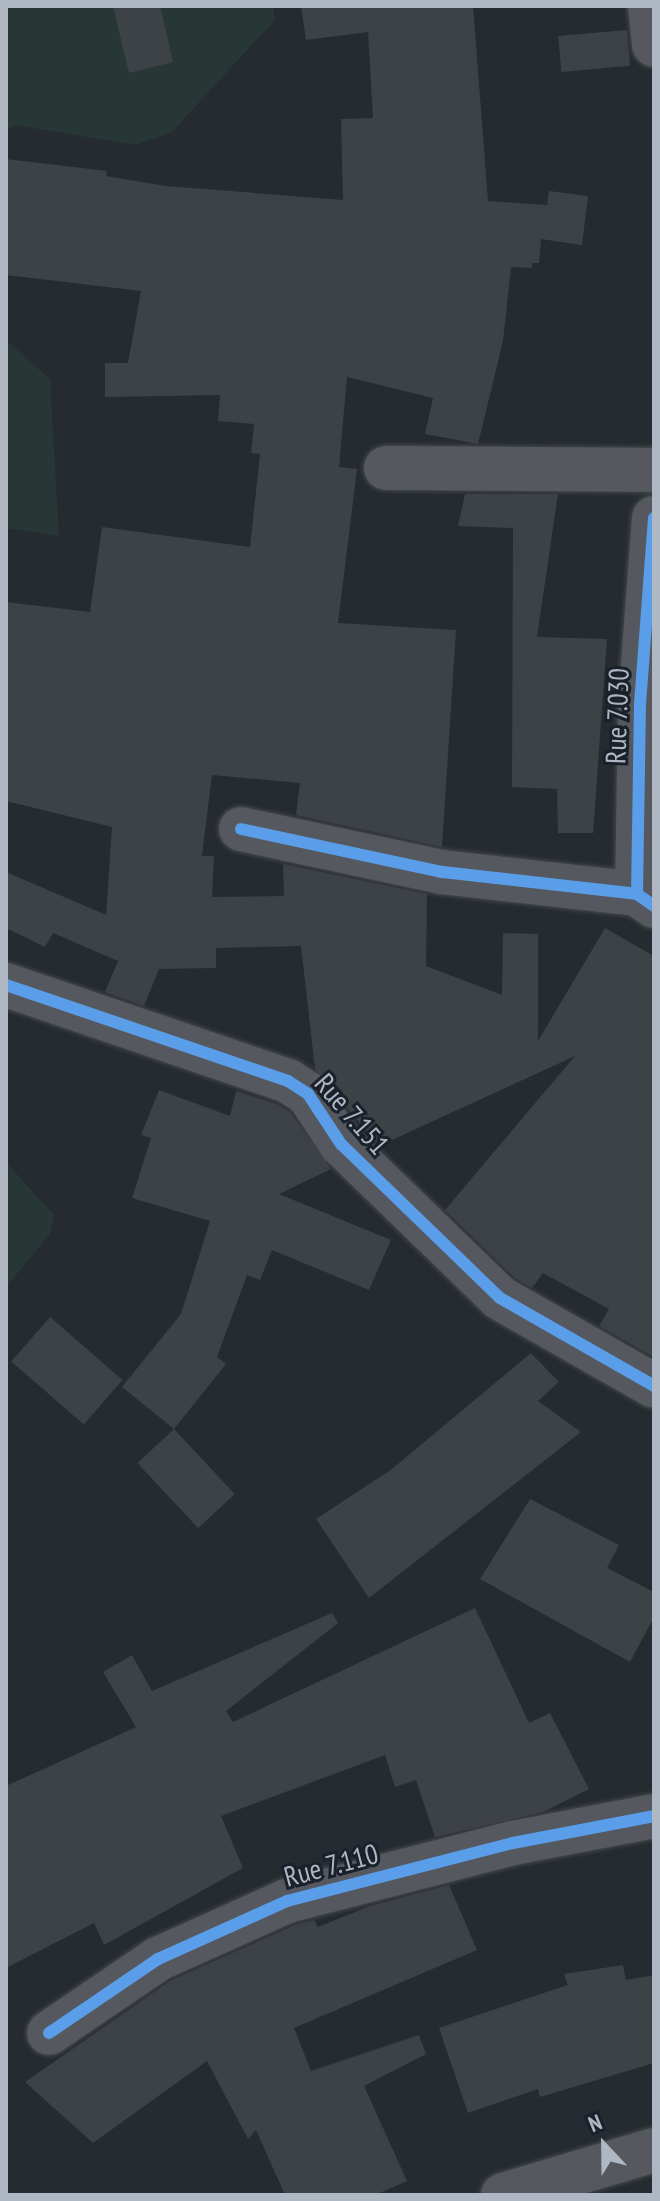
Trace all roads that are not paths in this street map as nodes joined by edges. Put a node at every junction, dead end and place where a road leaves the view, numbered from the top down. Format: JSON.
{"nodes":[{"id":1,"x":650,"y":6,"type":"edge"},
{"id":2,"x":654,"y":45,"type":"edge"},
{"id":3,"x":386,"y":468,"type":"dead end"},
{"id":4,"x":654,"y":470,"type":"edge"},
{"id":5,"x":654,"y":518,"type":"edge"},
{"id":6,"x":241,"y":829,"type":"dead end"},
{"id":7,"x":645,"y":900,"type":"edge"},
{"id":8,"x":6,"y":985,"type":"edge"},
{"id":9,"x":654,"y":1386,"type":"edge"},
{"id":10,"x":654,"y":1816,"type":"edge"},
{"id":11,"x":49,"y":2033,"type":"dead end"},
{"id":12,"x":654,"y":2150,"type":"edge"},
{"id":13,"x":503,"y":2195,"type":"edge"}],
"edges":[{"from":1,"to":2,"type":"street"},
{"from":3,"to":4,"type":"street"},
{"from":5,"to":7,"type":"street","name":"Rue 7.030"},
{"from":6,"to":7,"type":"street"},
{"from":8,"to":9,"type":"street","name":"Rue 7.151"},
{"from":10,"to":11,"type":"street","name":"Rue 7.110"},
{"from":12,"to":13,"type":"street"}]}
